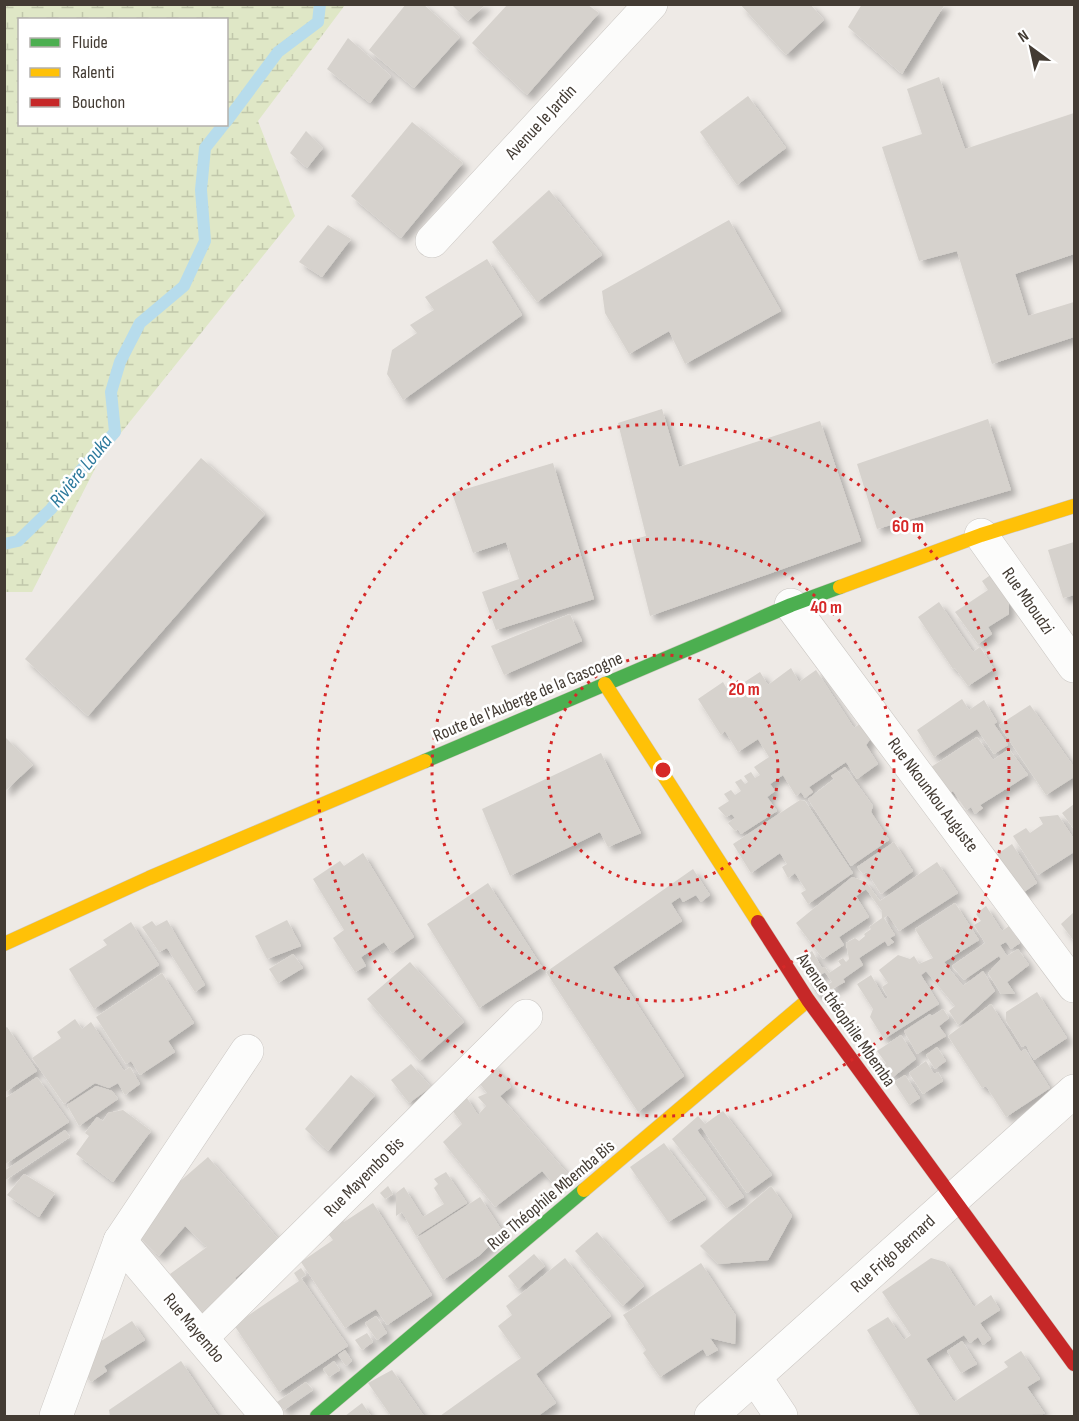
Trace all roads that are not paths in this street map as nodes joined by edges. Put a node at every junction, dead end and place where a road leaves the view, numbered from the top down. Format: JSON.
{"nodes":[{"id":1,"x":651,"y":4,"type":"edge"},
{"id":2,"x":432,"y":241,"type":"dead end"},
{"id":3,"x":1074,"y":506,"type":"edge"},
{"id":4,"x":981,"y":536,"type":"junction"},
{"id":5,"x":791,"y":605,"type":"junction"},
{"id":6,"x":1074,"y":666,"type":"edge"},
{"id":7,"x":605,"y":684,"type":"junction"},
{"id":8,"x":4,"y":944,"type":"edge"},
{"id":9,"x":1074,"y":986,"type":"edge"},
{"id":10,"x":808,"y":1000,"type":"junction"},
{"id":11,"x":526,"y":1016,"type":"dead end"},
{"id":12,"x":247,"y":1051,"type":"dead end"},
{"id":13,"x":1074,"y":1091,"type":"edge"},
{"id":14,"x":953,"y":1201,"type":"junction"},
{"id":15,"x":120,"y":1241,"type":"junction"},
{"id":16,"x":202,"y":1337,"type":"junction"},
{"id":17,"x":1074,"y":1364,"type":"edge"},
{"id":18,"x":755,"y":1377,"type":"junction"},
{"id":19,"x":56,"y":1416,"type":"edge"},
{"id":20,"x":267,"y":1416,"type":"edge"},
{"id":21,"x":317,"y":1416,"type":"edge"},
{"id":22,"x":711,"y":1416,"type":"edge"},
{"id":23,"x":781,"y":1416,"type":"edge"}],
"edges":[{"from":1,"to":2,"type":"street","name":"Avenue le Jardin"},
{"from":3,"to":4,"type":"street","name":"Route de l'Auberge de la Gascogne"},
{"from":4,"to":5,"type":"street","name":"Route de l'Auberge de la Gascogne"},
{"from":4,"to":6,"type":"street","name":"Rue Mboudzi"},
{"from":5,"to":7,"type":"street","name":"Route de l'Auberge de la Gascogne"},
{"from":5,"to":9,"type":"street","name":"Rue Nkounkou Auguste"},
{"from":7,"to":8,"type":"street","name":"Route de l'Auberge de la Gascogne"},
{"from":7,"to":10,"type":"street","name":"Avenue théophile Mbemba"},
{"from":10,"to":14,"type":"street","name":"Avenue théophile Mbemba"},
{"from":10,"to":21,"type":"street","name":"Rue Théophile Mbemba Bis"},
{"from":11,"to":16,"type":"street","name":"Rue Mayembo Bis"},
{"from":12,"to":15,"type":"street"},
{"from":13,"to":14,"type":"street","name":"Rue Frigo Bernard"},
{"from":14,"to":17,"type":"street","name":"Avenue théophile Mbemba"},
{"from":14,"to":18,"type":"street","name":"Rue Frigo Bernard"},
{"from":15,"to":16,"type":"street","name":"Rue Mayembo"},
{"from":15,"to":19,"type":"street"},
{"from":16,"to":20,"type":"street","name":"Rue Mayembo"},
{"from":18,"to":22,"type":"street","name":"Rue Frigo Bernard"},
{"from":18,"to":23,"type":"street"}]}
